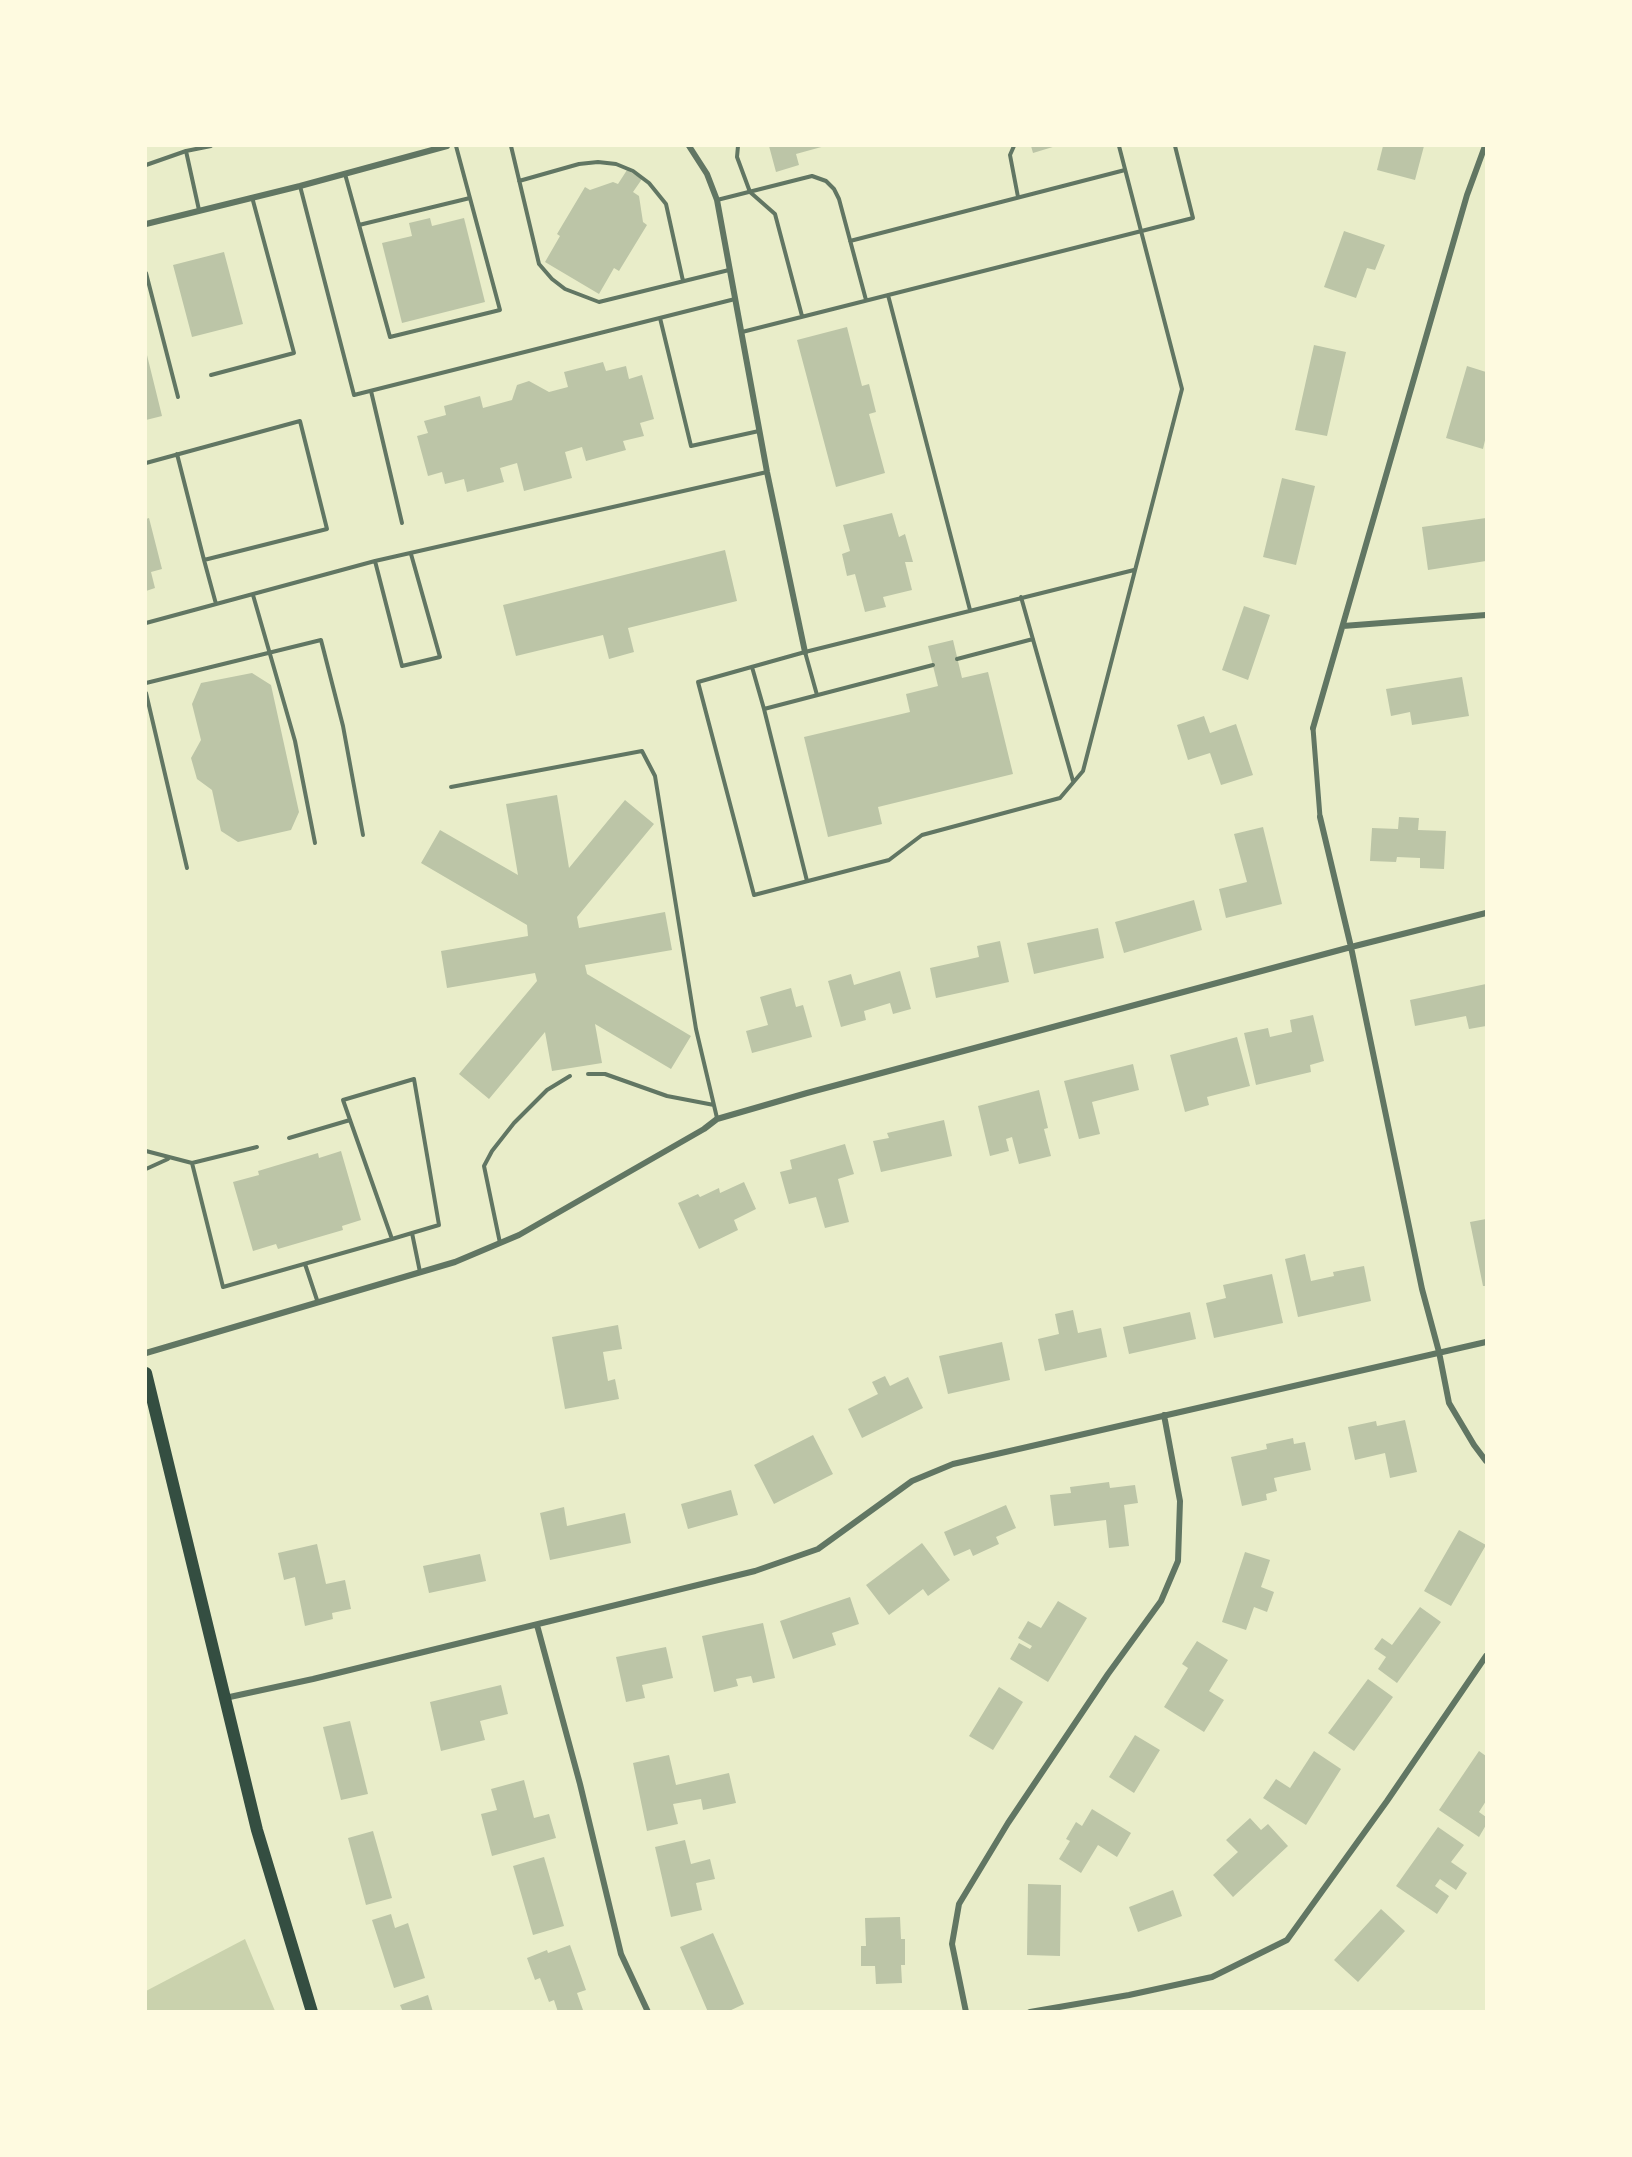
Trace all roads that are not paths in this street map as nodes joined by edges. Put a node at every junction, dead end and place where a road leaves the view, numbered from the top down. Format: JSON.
{"nodes":[{"id":1,"x":211,"y":146,"type":"edge"},
{"id":2,"x":447,"y":146,"type":"edge"},
{"id":3,"x":456,"y":146,"type":"edge"},
{"id":4,"x":511,"y":146,"type":"edge"},
{"id":5,"x":689,"y":146,"type":"edge"},
{"id":6,"x":738,"y":146,"type":"edge"},
{"id":7,"x":1014,"y":146,"type":"edge"},
{"id":8,"x":1119,"y":146,"type":"edge"},
{"id":9,"x":1175,"y":146,"type":"edge"},
{"id":10,"x":1485,"y":146,"type":"edge"},
{"id":11,"x":186,"y":151,"type":"junction"},
{"id":12,"x":146,"y":165,"type":"edge"},
{"id":13,"x":1125,"y":170,"type":"junction"},
{"id":14,"x":344,"y":174,"type":"junction"},
{"id":15,"x":519,"y":181,"type":"junction"},
{"id":16,"x":300,"y":186,"type":"junction"},
{"id":17,"x":750,"y":192,"type":"junction"},
{"id":18,"x":252,"y":197,"type":"junction"},
{"id":19,"x":1018,"y":197,"type":"junction"},
{"id":20,"x":470,"y":198,"type":"junction"},
{"id":21,"x":717,"y":200,"type":"junction"},
{"id":22,"x":199,"y":210,"type":"junction"},
{"id":23,"x":146,"y":224,"type":"edge"},
{"id":24,"x":359,"y":225,"type":"junction"},
{"id":25,"x":1141,"y":231,"type":"junction"},
{"id":26,"x":850,"y":241,"type":"junction"},
{"id":27,"x":729,"y":270,"type":"junction"},
{"id":28,"x":146,"y":273,"type":"edge"},
{"id":29,"x":683,"y":281,"type":"junction"},
{"id":30,"x":888,"y":295,"type":"junction"},
{"id":31,"x":735,"y":299,"type":"junction"},
{"id":32,"x":867,"y":300,"type":"junction"},
{"id":33,"x":802,"y":316,"type":"junction"},
{"id":34,"x":660,"y":318,"type":"junction"},
{"id":35,"x":741,"y":332,"type":"junction"},
{"id":36,"x":212,"y":375,"type":"dead end"},
{"id":37,"x":371,"y":391,"type":"junction"},
{"id":38,"x":178,"y":397,"type":"dead end"},
{"id":39,"x":759,"y":431,"type":"junction"},
{"id":40,"x":177,"y":454,"type":"junction"},
{"id":41,"x":146,"y":463,"type":"edge"},
{"id":42,"x":767,"y":472,"type":"junction"},
{"id":43,"x":402,"y":523,"type":"dead end"},
{"id":44,"x":411,"y":554,"type":"junction"},
{"id":45,"x":204,"y":560,"type":"junction"},
{"id":46,"x":375,"y":561,"type":"junction"},
{"id":47,"x":1134,"y":570,"type":"junction"},
{"id":48,"x":253,"y":595,"type":"junction"},
{"id":49,"x":1021,"y":597,"type":"junction"},
{"id":50,"x":216,"y":604,"type":"junction"},
{"id":51,"x":970,"y":610,"type":"junction"},
{"id":52,"x":1486,"y":615,"type":"edge"},
{"id":53,"x":146,"y":622,"type":"edge"},
{"id":54,"x":1343,"y":626,"type":"junction"},
{"id":55,"x":1033,"y":639,"type":"junction"},
{"id":56,"x":805,"y":651,"type":"junction"},
{"id":57,"x":270,"y":653,"type":"junction"},
{"id":58,"x":957,"y":659,"type":"dead end"},
{"id":59,"x":933,"y":665,"type":"dead end"},
{"id":60,"x":752,"y":667,"type":"junction"},
{"id":61,"x":146,"y":683,"type":"edge"},
{"id":62,"x":146,"y":693,"type":"edge"},
{"id":63,"x":817,"y":695,"type":"junction"},
{"id":64,"x":764,"y":709,"type":"junction"},
{"id":65,"x":1313,"y":728,"type":"joint"},
{"id":66,"x":1073,"y":782,"type":"junction"},
{"id":67,"x":451,"y":788,"type":"dead end"},
{"id":68,"x":1320,"y":817,"type":"joint"},
{"id":69,"x":363,"y":835,"type":"dead end"},
{"id":70,"x":315,"y":843,"type":"dead end"},
{"id":71,"x":187,"y":868,"type":"dead end"},
{"id":72,"x":807,"y":881,"type":"junction"},
{"id":73,"x":1486,"y":913,"type":"edge"},
{"id":74,"x":1351,"y":947,"type":"junction"},
{"id":75,"x":588,"y":1074,"type":"dead end"},
{"id":76,"x":570,"y":1076,"type":"dead end"},
{"id":77,"x":714,"y":1105,"type":"junction"},
{"id":78,"x":717,"y":1119,"type":"junction"},
{"id":79,"x":350,"y":1120,"type":"junction"},
{"id":80,"x":289,"y":1138,"type":"dead end"},
{"id":81,"x":257,"y":1147,"type":"dead end"},
{"id":82,"x":146,"y":1151,"type":"edge"},
{"id":83,"x":168,"y":1158,"type":"junction"},
{"id":84,"x":192,"y":1163,"type":"junction"},
{"id":85,"x":146,"y":1169,"type":"edge"},
{"id":86,"x":412,"y":1233,"type":"junction"},
{"id":87,"x":392,"y":1239,"type":"junction"},
{"id":88,"x":500,"y":1243,"type":"junction"},
{"id":89,"x":305,"y":1264,"type":"junction"},
{"id":90,"x":420,"y":1273,"type":"junction"},
{"id":91,"x":318,"y":1303,"type":"junction"},
{"id":92,"x":1486,"y":1342,"type":"edge"},
{"id":93,"x":1439,"y":1352,"type":"junction"},
{"id":94,"x":146,"y":1353,"type":"edge"},
{"id":95,"x":146,"y":1373,"type":"edge"},
{"id":96,"x":1164,"y":1415,"type":"junction"},
{"id":97,"x":1486,"y":1461,"type":"edge"},
{"id":98,"x":537,"y":1625,"type":"junction"},
{"id":99,"x":1486,"y":1656,"type":"edge"},
{"id":100,"x":225,"y":1698,"type":"junction"},
{"id":101,"x":311,"y":2010,"type":"edge"},
{"id":102,"x":648,"y":2012,"type":"edge"},
{"id":103,"x":966,"y":2012,"type":"edge"},
{"id":104,"x":1029,"y":2012,"type":"edge"}],
"edges":[{"from":1,"to":11,"type":"lane"},
{"from":2,"to":14,"type":"street"},
{"from":3,"to":20,"type":"lane"},
{"from":4,"to":15,"type":"lane"},
{"from":5,"to":21,"type":"street"},
{"from":6,"to":17,"type":"lane"},
{"from":7,"to":19,"type":"lane"},
{"from":8,"to":13,"type":"lane"},
{"from":9,"to":25,"type":"lane"},
{"from":10,"to":54,"type":"street"},
{"from":11,"to":12,"type":"lane"},
{"from":11,"to":22,"type":"lane"},
{"from":13,"to":19,"type":"lane"},
{"from":13,"to":25,"type":"lane"},
{"from":14,"to":16,"type":"street"},
{"from":14,"to":24,"type":"lane"},
{"from":15,"to":29,"type":"lane"},
{"from":15,"to":29,"type":"lane"},
{"from":16,"to":18,"type":"street"},
{"from":16,"to":37,"type":"lane"},
{"from":17,"to":21,"type":"lane"},
{"from":17,"to":26,"type":"lane"},
{"from":17,"to":33,"type":"lane"},
{"from":18,"to":22,"type":"street"},
{"from":18,"to":36,"type":"lane"},
{"from":19,"to":26,"type":"lane"},
{"from":20,"to":24,"type":"lane"},
{"from":20,"to":24,"type":"lane"},
{"from":21,"to":27,"type":"street"},
{"from":22,"to":23,"type":"street"},
{"from":25,"to":30,"type":"lane"},
{"from":25,"to":47,"type":"lane"},
{"from":26,"to":32,"type":"lane"},
{"from":27,"to":29,"type":"lane"},
{"from":27,"to":31,"type":"street"},
{"from":28,"to":38,"type":"lane"},
{"from":30,"to":32,"type":"lane"},
{"from":30,"to":51,"type":"lane"},
{"from":31,"to":34,"type":"lane"},
{"from":31,"to":35,"type":"street"},
{"from":32,"to":33,"type":"lane"},
{"from":33,"to":35,"type":"lane"},
{"from":34,"to":37,"type":"lane"},
{"from":34,"to":39,"type":"lane"},
{"from":35,"to":39,"type":"street"},
{"from":37,"to":43,"type":"lane"},
{"from":39,"to":42,"type":"street"},
{"from":40,"to":41,"type":"lane"},
{"from":40,"to":45,"type":"lane"},
{"from":40,"to":45,"type":"lane"},
{"from":42,"to":44,"type":"lane"},
{"from":42,"to":56,"type":"street"},
{"from":44,"to":46,"type":"lane"},
{"from":44,"to":46,"type":"lane"},
{"from":45,"to":50,"type":"lane"},
{"from":46,"to":48,"type":"lane"},
{"from":47,"to":49,"type":"lane"},
{"from":47,"to":66,"type":"lane"},
{"from":48,"to":50,"type":"lane"},
{"from":48,"to":57,"type":"lane"},
{"from":49,"to":51,"type":"lane"},
{"from":49,"to":55,"type":"lane"},
{"from":50,"to":53,"type":"lane"},
{"from":51,"to":56,"type":"lane"},
{"from":52,"to":54,"type":"street"},
{"from":54,"to":65,"type":"street"},
{"from":55,"to":58,"type":"lane"},
{"from":55,"to":66,"type":"lane"},
{"from":56,"to":60,"type":"lane"},
{"from":56,"to":63,"type":"lane"},
{"from":57,"to":61,"type":"lane"},
{"from":57,"to":69,"type":"lane"},
{"from":57,"to":70,"type":"lane"},
{"from":59,"to":63,"type":"lane"},
{"from":60,"to":64,"type":"lane"},
{"from":60,"to":72,"type":"lane"},
{"from":62,"to":71,"type":"lane"},
{"from":63,"to":64,"type":"lane"},
{"from":64,"to":72,"type":"lane"},
{"from":65,"to":68,"type":"street"},
{"from":66,"to":72,"type":"lane"},
{"from":67,"to":77,"type":"lane"},
{"from":68,"to":74,"type":"street"},
{"from":73,"to":74,"type":"street"},
{"from":74,"to":78,"type":"street"},
{"from":74,"to":93,"type":"street"},
{"from":75,"to":77,"type":"lane"},
{"from":76,"to":88,"type":"lane"},
{"from":77,"to":78,"type":"lane"},
{"from":78,"to":88,"type":"street"},
{"from":79,"to":80,"type":"lane"},
{"from":79,"to":86,"type":"lane"},
{"from":79,"to":87,"type":"lane"},
{"from":81,"to":84,"type":"lane"},
{"from":82,"to":83,"type":"lane"},
{"from":83,"to":84,"type":"lane"},
{"from":83,"to":85,"type":"lane"},
{"from":84,"to":89,"type":"lane"},
{"from":86,"to":87,"type":"lane"},
{"from":86,"to":90,"type":"lane"},
{"from":87,"to":89,"type":"lane"},
{"from":88,"to":90,"type":"street"},
{"from":89,"to":91,"type":"lane"},
{"from":90,"to":91,"type":"street"},
{"from":91,"to":94,"type":"street"},
{"from":92,"to":93,"type":"street"},
{"from":93,"to":96,"type":"street"},
{"from":93,"to":97,"type":"street"},
{"from":95,"to":100,"type":"main road"},
{"from":96,"to":98,"type":"street"},
{"from":96,"to":103,"type":"street"},
{"from":98,"to":100,"type":"street"},
{"from":98,"to":102,"type":"street"},
{"from":99,"to":104,"type":"street"},
{"from":100,"to":101,"type":"main road"}]}
